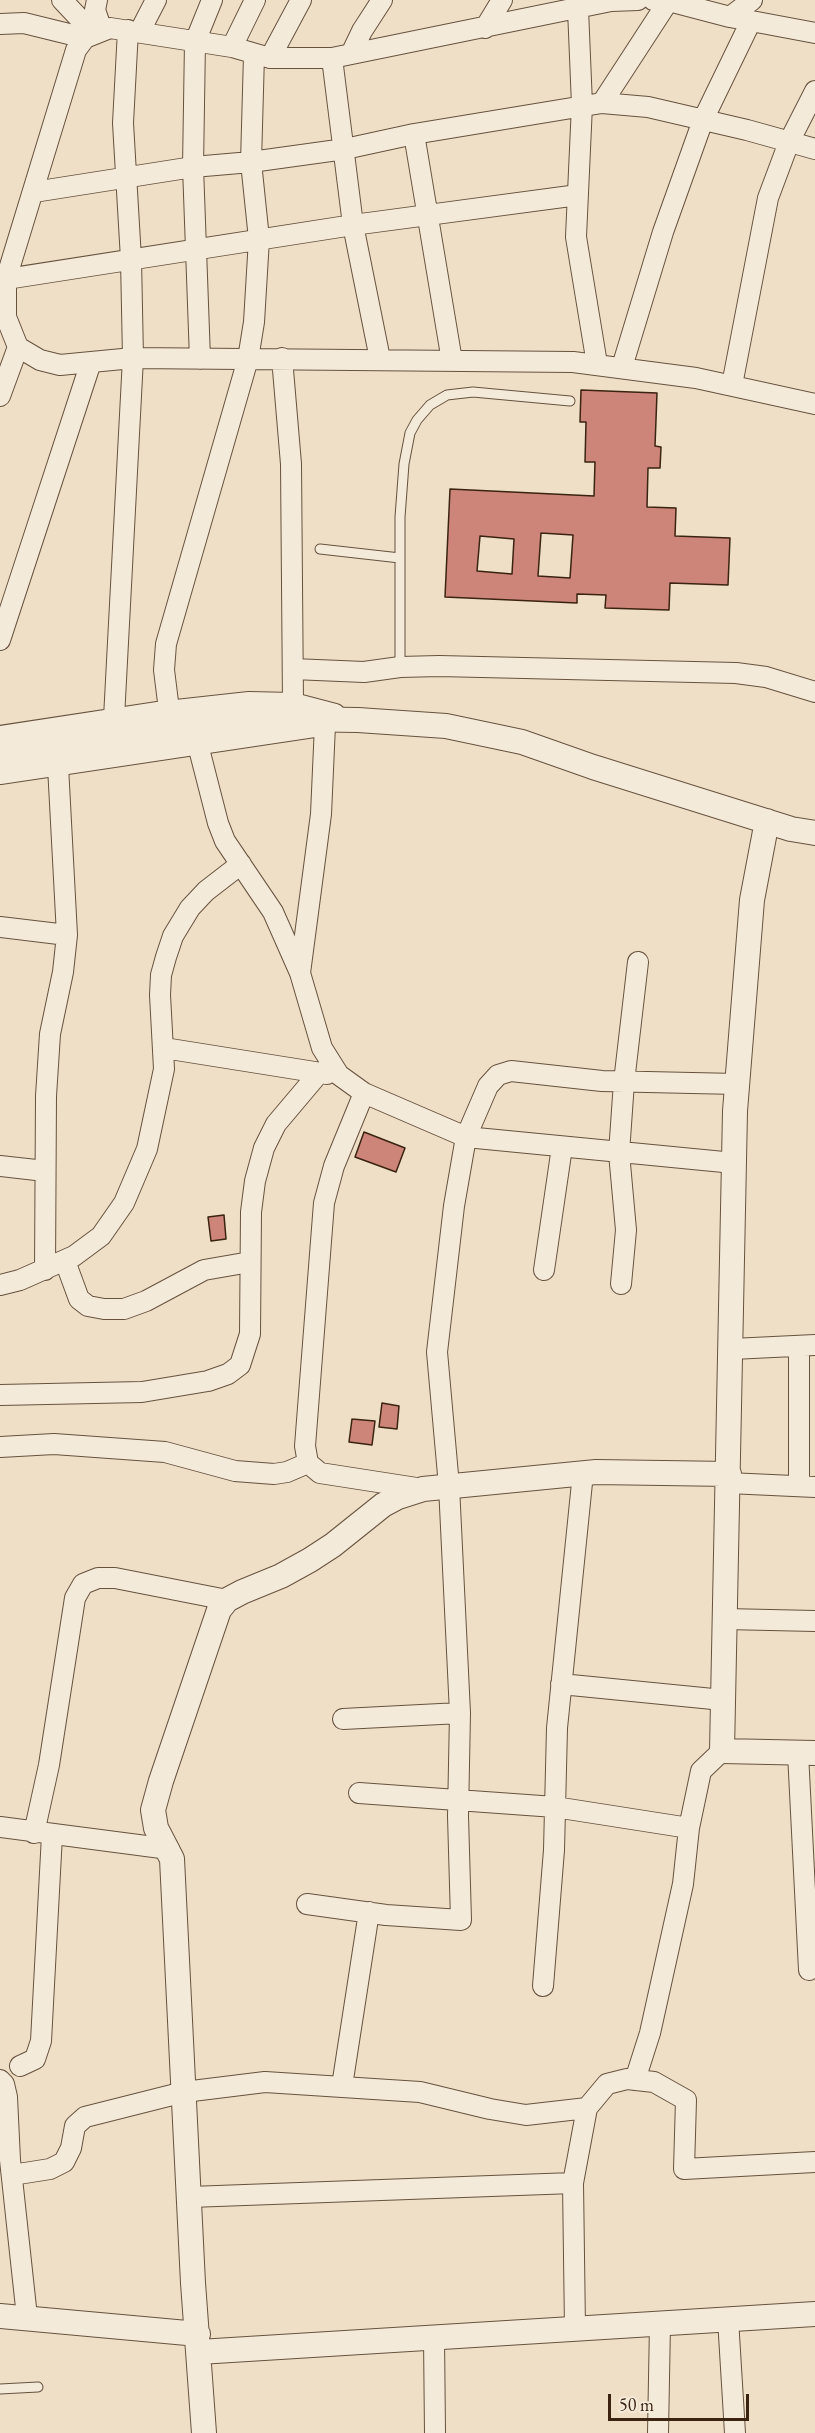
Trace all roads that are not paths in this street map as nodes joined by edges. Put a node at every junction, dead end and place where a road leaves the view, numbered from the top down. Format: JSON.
{"nodes":[{"id":1,"x":62,"y":0,"type":"edge"},
{"id":2,"x":97,"y":0,"type":"edge"},
{"id":3,"x":156,"y":0,"type":"edge"},
{"id":4,"x":212,"y":0,"type":"edge"},
{"id":5,"x":255,"y":0,"type":"edge"},
{"id":6,"x":301,"y":0,"type":"edge"},
{"id":7,"x":382,"y":0,"type":"edge"},
{"id":8,"x":502,"y":0,"type":"edge"},
{"id":9,"x":638,"y":0,"type":"edge"},
{"id":10,"x":664,"y":0,"type":"edge"},
{"id":11,"x":752,"y":0,"type":"edge"},
{"id":12,"x":612,"y":1,"type":"edge"},
{"id":13,"x":578,"y":9,"type":"junction"},
{"id":14,"x":730,"y":17,"type":"junction"},
{"id":15,"x":751,"y":21,"type":"junction"},
{"id":16,"x":0,"y":24,"type":"edge"},
{"id":17,"x":485,"y":28,"type":"junction"},
{"id":18,"x":134,"y":30,"type":"junction"},
{"id":19,"x":815,"y":33,"type":"edge"},
{"id":20,"x":94,"y":34,"type":"junction"},
{"id":21,"x":195,"y":42,"type":"junction"},
{"id":22,"x":232,"y":47,"type":"junction"},
{"id":23,"x":351,"y":54,"type":"junction"},
{"id":24,"x":262,"y":57,"type":"junction"},
{"id":25,"x":332,"y":58,"type":"junction"},
{"id":26,"x":815,"y":91,"type":"edge"},
{"id":27,"x":602,"y":103,"type":"junction"},
{"id":28,"x":582,"y":105,"type":"junction"},
{"id":29,"x":703,"y":120,"type":"junction"},
{"id":30,"x":414,"y":134,"type":"junction"},
{"id":31,"x":789,"y":142,"type":"junction"},
{"id":32,"x":345,"y":149,"type":"junction"},
{"id":33,"x":815,"y":149,"type":"edge"},
{"id":34,"x":251,"y":162,"type":"junction"},
{"id":35,"x":193,"y":167,"type":"junction"},
{"id":36,"x":126,"y":176,"type":"junction"},
{"id":37,"x":34,"y":192,"type":"junction"},
{"id":38,"x":578,"y":195,"type":"junction"},
{"id":39,"x":429,"y":214,"type":"junction"},
{"id":40,"x":353,"y":225,"type":"junction"},
{"id":41,"x":259,"y":239,"type":"junction"},
{"id":42,"x":197,"y":248,"type":"junction"},
{"id":43,"x":131,"y":259,"type":"junction"},
{"id":44,"x":3,"y":279,"type":"edge"},
{"id":45,"x":18,"y":347,"type":"junction"},
{"id":46,"x":133,"y":358,"type":"junction"},
{"id":47,"x":282,"y":358,"type":"junction"},
{"id":48,"x":200,"y":359,"type":"junction"},
{"id":49,"x":248,"y":359,"type":"junction"},
{"id":50,"x":380,"y":359,"type":"junction"},
{"id":51,"x":92,"y":362,"type":"junction"},
{"id":52,"x":452,"y":362,"type":"junction"},
{"id":53,"x":597,"y":364,"type":"junction"},
{"id":54,"x":622,"y":367,"type":"junction"},
{"id":55,"x":732,"y":385,"type":"junction"},
{"id":56,"x":0,"y":396,"type":"edge"},
{"id":57,"x":570,"y":400,"type":"dead end"},
{"id":58,"x":815,"y":404,"type":"edge"},
{"id":59,"x":320,"y":549,"type":"dead end"},
{"id":60,"x":400,"y":558,"type":"junction"},
{"id":61,"x":0,"y":640,"type":"edge"},
{"id":62,"x":400,"y":667,"type":"junction"},
{"id":63,"x":293,"y":669,"type":"junction"},
{"id":64,"x":815,"y":692,"type":"edge"},
{"id":65,"x":293,"y":703,"type":"junction"},
{"id":66,"x":114,"y":718,"type":"junction"},
{"id":67,"x":174,"y":718,"type":"junction"},
{"id":68,"x":358,"y":720,"type":"junction"},
{"id":69,"x":325,"y":725,"type":"junction"},
{"id":70,"x":0,"y":736,"type":"edge"},
{"id":71,"x":198,"y":745,"type":"junction"},
{"id":72,"x":0,"y":754,"type":"edge"},
{"id":73,"x":58,"y":766,"type":"junction"},
{"id":74,"x":0,"y":774,"type":"edge"},
{"id":75,"x":767,"y":821,"type":"junction"},
{"id":76,"x":815,"y":833,"type":"edge"},
{"id":77,"x":241,"y":864,"type":"junction"},
{"id":78,"x":0,"y":927,"type":"edge"},
{"id":79,"x":67,"y":935,"type":"junction"},
{"id":80,"x":639,"y":962,"type":"dead end"},
{"id":81,"x":300,"y":973,"type":"junction"},
{"id":82,"x":164,"y":1048,"type":"junction"},
{"id":83,"x":319,"y":1073,"type":"junction"},
{"id":84,"x":339,"y":1075,"type":"junction"},
{"id":85,"x":624,"y":1082,"type":"junction"},
{"id":86,"x":737,"y":1084,"type":"junction"},
{"id":87,"x":364,"y":1093,"type":"junction"},
{"id":88,"x":466,"y":1137,"type":"junction"},
{"id":89,"x":562,"y":1148,"type":"junction"},
{"id":90,"x":619,"y":1153,"type":"junction"},
{"id":91,"x":734,"y":1163,"type":"junction"},
{"id":92,"x":0,"y":1166,"type":"edge"},
{"id":93,"x":45,"y":1171,"type":"junction"},
{"id":94,"x":65,"y":1261,"type":"junction"},
{"id":95,"x":250,"y":1262,"type":"junction"},
{"id":96,"x":45,"y":1270,"type":"junction"},
{"id":97,"x":544,"y":1270,"type":"dead end"},
{"id":98,"x":621,"y":1284,"type":"dead end"},
{"id":99,"x":0,"y":1286,"type":"edge"},
{"id":100,"x":807,"y":1345,"type":"edge"},
{"id":101,"x":732,"y":1349,"type":"junction"},
{"id":102,"x":0,"y":1395,"type":"edge"},
{"id":103,"x":0,"y":1447,"type":"edge"},
{"id":104,"x":308,"y":1463,"type":"junction"},
{"id":105,"x":583,"y":1473,"type":"junction"},
{"id":106,"x":728,"y":1478,"type":"junction"},
{"id":107,"x":449,"y":1486,"type":"junction"},
{"id":108,"x":807,"y":1487,"type":"edge"},
{"id":109,"x":423,"y":1489,"type":"junction"},
{"id":110,"x":227,"y":1600,"type":"junction"},
{"id":111,"x":725,"y":1619,"type":"junction"},
{"id":112,"x":815,"y":1621,"type":"edge"},
{"id":113,"x":561,"y":1684,"type":"junction"},
{"id":114,"x":723,"y":1700,"type":"junction"},
{"id":115,"x":460,"y":1713,"type":"junction"},
{"id":116,"x":343,"y":1719,"type":"dead end"},
{"id":117,"x":722,"y":1751,"type":"junction"},
{"id":118,"x":807,"y":1753,"type":"edge"},
{"id":119,"x":358,"y":1793,"type":"dead end"},
{"id":120,"x":458,"y":1799,"type":"junction"},
{"id":121,"x":555,"y":1807,"type":"junction"},
{"id":122,"x":0,"y":1827,"type":"edge"},
{"id":123,"x":689,"y":1828,"type":"junction"},
{"id":124,"x":43,"y":1834,"type":"junction"},
{"id":125,"x":169,"y":1849,"type":"junction"},
{"id":126,"x":307,"y":1904,"type":"dead end"},
{"id":127,"x":369,"y":1912,"type":"junction"},
{"id":128,"x":809,"y":1970,"type":"dead end"},
{"id":129,"x":543,"y":1986,"type":"dead end"},
{"id":130,"x":21,"y":2066,"type":"dead end"},
{"id":131,"x":0,"y":2080,"type":"edge"},
{"id":132,"x":635,"y":2080,"type":"junction"},
{"id":133,"x":342,"y":2086,"type":"junction"},
{"id":134,"x":184,"y":2092,"type":"junction"},
{"id":135,"x":587,"y":2108,"type":"junction"},
{"id":136,"x":815,"y":2162,"type":"edge"},
{"id":137,"x":573,"y":2183,"type":"junction"},
{"id":138,"x":9,"y":2187,"type":"edge"},
{"id":139,"x":190,"y":2198,"type":"junction"},
{"id":140,"x":815,"y":2314,"type":"edge"},
{"id":141,"x":0,"y":2316,"type":"edge"},
{"id":142,"x":27,"y":2317,"type":"junction"},
{"id":143,"x":728,"y":2319,"type":"junction"},
{"id":144,"x":660,"y":2324,"type":"junction"},
{"id":145,"x":575,"y":2329,"type":"junction"},
{"id":146,"x":434,"y":2337,"type":"junction"},
{"id":147,"x":198,"y":2343,"type":"junction"},
{"id":148,"x":38,"y":2387,"type":"dead end"},
{"id":149,"x":0,"y":2389,"type":"edge"},
{"id":150,"x":204,"y":2433,"type":"edge"},
{"id":151,"x":435,"y":2433,"type":"edge"},
{"id":152,"x":658,"y":2433,"type":"edge"},
{"id":153,"x":735,"y":2433,"type":"edge"}],
"edges":[{"from":1,"to":20,"type":"street"},
{"from":2,"to":20,"type":"street"},
{"from":3,"to":18,"type":"street"},
{"from":4,"to":21,"type":"street"},
{"from":5,"to":22,"type":"street"},
{"from":6,"to":24,"type":"street"},
{"from":7,"to":23,"type":"street"},
{"from":8,"to":17,"type":"street"},
{"from":9,"to":12,"type":"street"},
{"from":10,"to":14,"type":"street"},
{"from":10,"to":27,"type":"street"},
{"from":11,"to":14,"type":"street"},
{"from":12,"to":13,"type":"street"},
{"from":13,"to":17,"type":"street"},
{"from":13,"to":28,"type":"street"},
{"from":14,"to":15,"type":"street"},
{"from":15,"to":19,"type":"street"},
{"from":15,"to":29,"type":"street"},
{"from":16,"to":20,"type":"street"},
{"from":17,"to":23,"type":"street"},
{"from":18,"to":20,"type":"street"},
{"from":18,"to":21,"type":"street"},
{"from":18,"to":36,"type":"street"},
{"from":20,"to":37,"type":"street"},
{"from":21,"to":22,"type":"street"},
{"from":21,"to":35,"type":"street"},
{"from":22,"to":24,"type":"street"},
{"from":23,"to":25,"type":"street"},
{"from":24,"to":25,"type":"street"},
{"from":24,"to":34,"type":"street"},
{"from":25,"to":32,"type":"street"},
{"from":26,"to":31,"type":"street"},
{"from":27,"to":28,"type":"street"},
{"from":27,"to":29,"type":"street"},
{"from":28,"to":30,"type":"street"},
{"from":28,"to":38,"type":"street"},
{"from":29,"to":31,"type":"street"},
{"from":29,"to":54,"type":"street"},
{"from":30,"to":32,"type":"street"},
{"from":30,"to":39,"type":"street"},
{"from":31,"to":33,"type":"street"},
{"from":31,"to":55,"type":"street"},
{"from":32,"to":34,"type":"street"},
{"from":32,"to":40,"type":"street"},
{"from":34,"to":35,"type":"street"},
{"from":34,"to":41,"type":"street"},
{"from":35,"to":36,"type":"street"},
{"from":35,"to":42,"type":"street"},
{"from":36,"to":37,"type":"street"},
{"from":36,"to":43,"type":"street"},
{"from":37,"to":44,"type":"street"},
{"from":38,"to":39,"type":"street"},
{"from":38,"to":53,"type":"street"},
{"from":39,"to":40,"type":"street"},
{"from":39,"to":52,"type":"street"},
{"from":40,"to":41,"type":"street"},
{"from":40,"to":50,"type":"street"},
{"from":41,"to":42,"type":"street"},
{"from":41,"to":49,"type":"street"},
{"from":42,"to":43,"type":"street"},
{"from":42,"to":48,"type":"street"},
{"from":43,"to":44,"type":"street"},
{"from":43,"to":46,"type":"street"},
{"from":44,"to":45,"type":"street"},
{"from":45,"to":51,"type":"street"},
{"from":45,"to":56,"type":"street"},
{"from":46,"to":48,"type":"street"},
{"from":46,"to":51,"type":"street"},
{"from":46,"to":66,"type":"street"},
{"from":47,"to":49,"type":"street"},
{"from":47,"to":50,"type":"street"},
{"from":47,"to":63,"type":"street"},
{"from":48,"to":49,"type":"street"},
{"from":49,"to":67,"type":"street"},
{"from":50,"to":52,"type":"street"},
{"from":51,"to":61,"type":"street"},
{"from":52,"to":53,"type":"street"},
{"from":53,"to":54,"type":"street"},
{"from":54,"to":55,"type":"street"},
{"from":55,"to":58,"type":"street"},
{"from":57,"to":60,"type":"lane"},
{"from":59,"to":60,"type":"lane"},
{"from":60,"to":62,"type":"lane"},
{"from":62,"to":63,"type":"street"},
{"from":62,"to":64,"type":"street"},
{"from":63,"to":65,"type":"street"},
{"from":65,"to":67,"type":"street"},
{"from":65,"to":68,"type":"street"},
{"from":66,"to":67,"type":"street"},
{"from":66,"to":70,"type":"street"},
{"from":67,"to":68,"type":"street"},
{"from":67,"to":72,"type":"street"},
{"from":68,"to":69,"type":"street"},
{"from":68,"to":75,"type":"street"},
{"from":69,"to":71,"type":"street"},
{"from":69,"to":81,"type":"street"},
{"from":71,"to":73,"type":"street"},
{"from":71,"to":77,"type":"street"},
{"from":73,"to":74,"type":"street"},
{"from":73,"to":79,"type":"street"},
{"from":75,"to":76,"type":"street"},
{"from":75,"to":86,"type":"street"},
{"from":77,"to":81,"type":"street"},
{"from":77,"to":82,"type":"street"},
{"from":78,"to":79,"type":"street"},
{"from":79,"to":93,"type":"street"},
{"from":80,"to":85,"type":"street"},
{"from":81,"to":84,"type":"street"},
{"from":82,"to":83,"type":"street"},
{"from":82,"to":94,"type":"street"},
{"from":83,"to":84,"type":"street"},
{"from":83,"to":95,"type":"street"},
{"from":84,"to":87,"type":"street"},
{"from":85,"to":86,"type":"street"},
{"from":85,"to":88,"type":"street"},
{"from":85,"to":90,"type":"street"},
{"from":86,"to":91,"type":"street"},
{"from":87,"to":88,"type":"street"},
{"from":87,"to":104,"type":"street"},
{"from":88,"to":89,"type":"street"},
{"from":88,"to":107,"type":"street"},
{"from":89,"to":90,"type":"street"},
{"from":89,"to":97,"type":"street"},
{"from":90,"to":91,"type":"street"},
{"from":90,"to":98,"type":"street"},
{"from":91,"to":101,"type":"street"},
{"from":92,"to":93,"type":"street"},
{"from":93,"to":96,"type":"street"},
{"from":94,"to":95,"type":"street"},
{"from":94,"to":96,"type":"street"},
{"from":95,"to":102,"type":"street"},
{"from":96,"to":99,"type":"street"},
{"from":100,"to":101,"type":"street"},
{"from":100,"to":108,"type":"street"},
{"from":101,"to":106,"type":"street"},
{"from":103,"to":104,"type":"street"},
{"from":104,"to":109,"type":"street"},
{"from":105,"to":106,"type":"street"},
{"from":105,"to":107,"type":"street"},
{"from":105,"to":113,"type":"street"},
{"from":106,"to":108,"type":"street"},
{"from":106,"to":111,"type":"street"},
{"from":107,"to":109,"type":"street"},
{"from":107,"to":115,"type":"street"},
{"from":109,"to":110,"type":"street"},
{"from":110,"to":124,"type":"street"},
{"from":110,"to":125,"type":"street"},
{"from":111,"to":112,"type":"street"},
{"from":111,"to":114,"type":"street"},
{"from":113,"to":114,"type":"street"},
{"from":113,"to":121,"type":"street"},
{"from":114,"to":117,"type":"street"},
{"from":115,"to":116,"type":"street"},
{"from":115,"to":120,"type":"street"},
{"from":117,"to":118,"type":"street"},
{"from":117,"to":123,"type":"street"},
{"from":118,"to":128,"type":"street"},
{"from":119,"to":120,"type":"street"},
{"from":120,"to":121,"type":"street"},
{"from":120,"to":127,"type":"street"},
{"from":121,"to":123,"type":"street"},
{"from":121,"to":129,"type":"street"},
{"from":122,"to":124,"type":"street"},
{"from":123,"to":132,"type":"street"},
{"from":124,"to":125,"type":"street"},
{"from":124,"to":130,"type":"street"},
{"from":125,"to":134,"type":"street"},
{"from":126,"to":127,"type":"street"},
{"from":127,"to":133,"type":"street"},
{"from":131,"to":138,"type":"street"},
{"from":132,"to":135,"type":"street"},
{"from":132,"to":136,"type":"street"},
{"from":133,"to":134,"type":"street"},
{"from":133,"to":135,"type":"street"},
{"from":134,"to":138,"type":"street"},
{"from":134,"to":139,"type":"street"},
{"from":135,"to":137,"type":"street"},
{"from":137,"to":139,"type":"street"},
{"from":137,"to":145,"type":"street"},
{"from":138,"to":142,"type":"street"},
{"from":139,"to":147,"type":"street"},
{"from":140,"to":143,"type":"street"},
{"from":141,"to":142,"type":"street"},
{"from":142,"to":147,"type":"street"},
{"from":143,"to":144,"type":"street"},
{"from":143,"to":153,"type":"street"},
{"from":144,"to":145,"type":"street"},
{"from":144,"to":152,"type":"street"},
{"from":145,"to":146,"type":"street"},
{"from":146,"to":147,"type":"street"},
{"from":146,"to":151,"type":"street"},
{"from":147,"to":150,"type":"street"},
{"from":148,"to":149,"type":"lane"}]}
